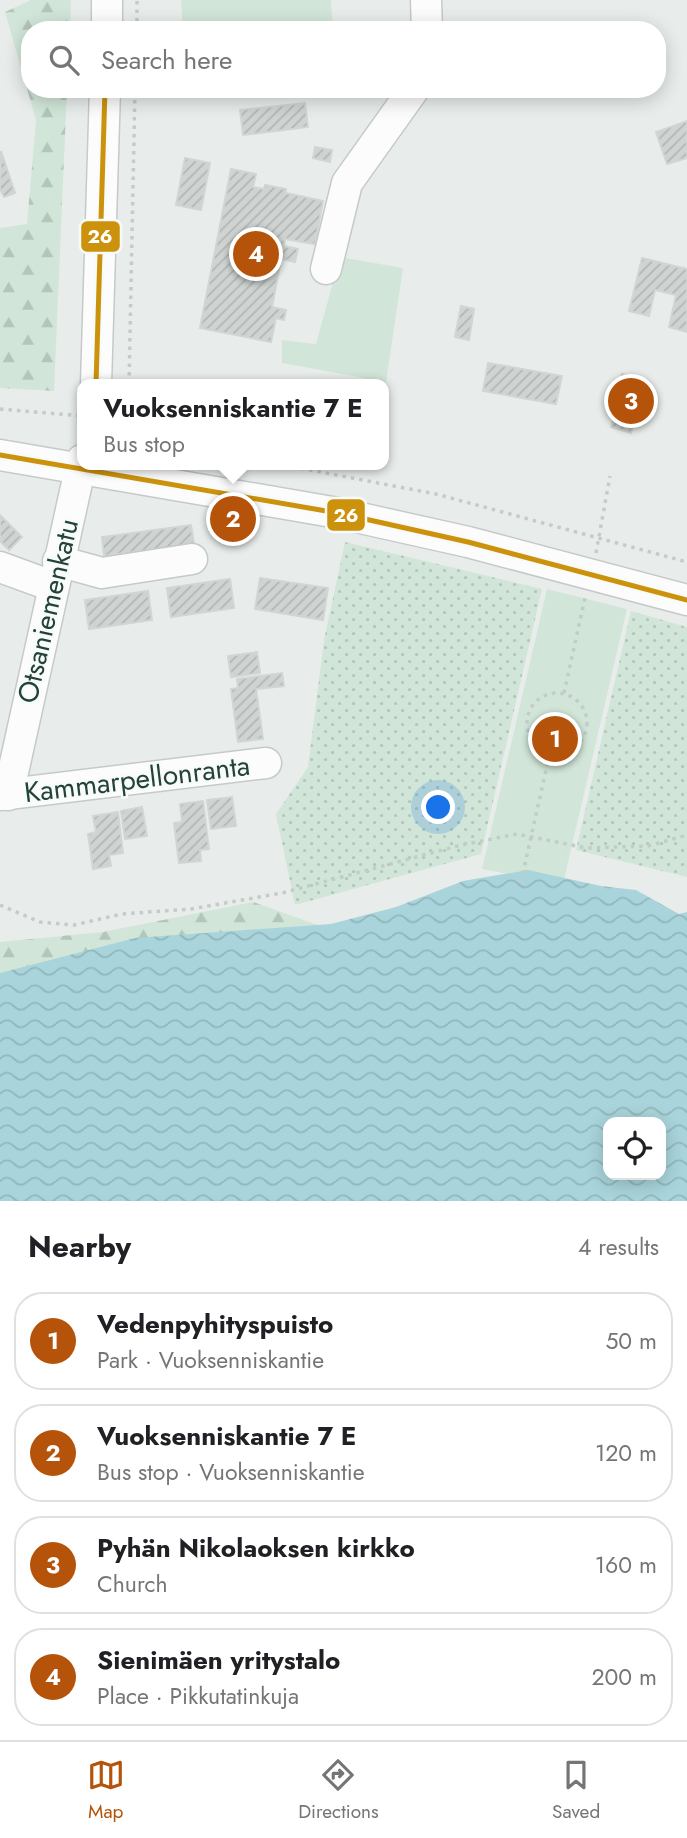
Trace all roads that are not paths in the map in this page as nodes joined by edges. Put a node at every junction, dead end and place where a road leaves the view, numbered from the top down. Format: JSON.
{"nodes":[{"id":1,"x":107,"y":0,"type":"edge"},
{"id":2,"x":426,"y":0,"type":"edge"},
{"id":3,"x":107,"y":21,"type":"edge"},
{"id":4,"x":427,"y":21,"type":"edge"},
{"id":5,"x":105,"y":98,"type":"edge"},
{"id":6,"x":408,"y":98,"type":"edge"},
{"id":7,"x":326,"y":269,"type":"dead end"},
{"id":8,"x":96,"y":379,"type":"edge"},
{"id":9,"x":0,"y":455,"type":"edge"},
{"id":10,"x":77,"y":464,"type":"edge"},
{"id":11,"x":80,"y":470,"type":"edge"},
{"id":12,"x":112,"y":470,"type":"edge"},
{"id":13,"x":192,"y":559,"type":"dead end"},
{"id":14,"x":0,"y":567,"type":"edge"},
{"id":15,"x":55,"y":574,"type":"junction"},
{"id":16,"x":687,"y":600,"type":"edge"},
{"id":17,"x":266,"y":763,"type":"dead end"},
{"id":18,"x":4,"y":795,"type":"edge"}],
"edges":[{"from":1,"to":3,"type":"street"},
{"from":2,"to":4,"type":"street"},
{"from":5,"to":8,"type":"street"},
{"from":6,"to":7,"type":"street"},
{"from":9,"to":10,"type":"street"},
{"from":11,"to":15,"type":"street","name":"Otsaniemenkatu"},
{"from":12,"to":16,"type":"street"},
{"from":13,"to":15,"type":"street"},
{"from":14,"to":15,"type":"street"},
{"from":15,"to":18,"type":"street","name":"Otsaniemenkatu"},
{"from":17,"to":18,"type":"street","name":"Kammarpellonranta"}]}
